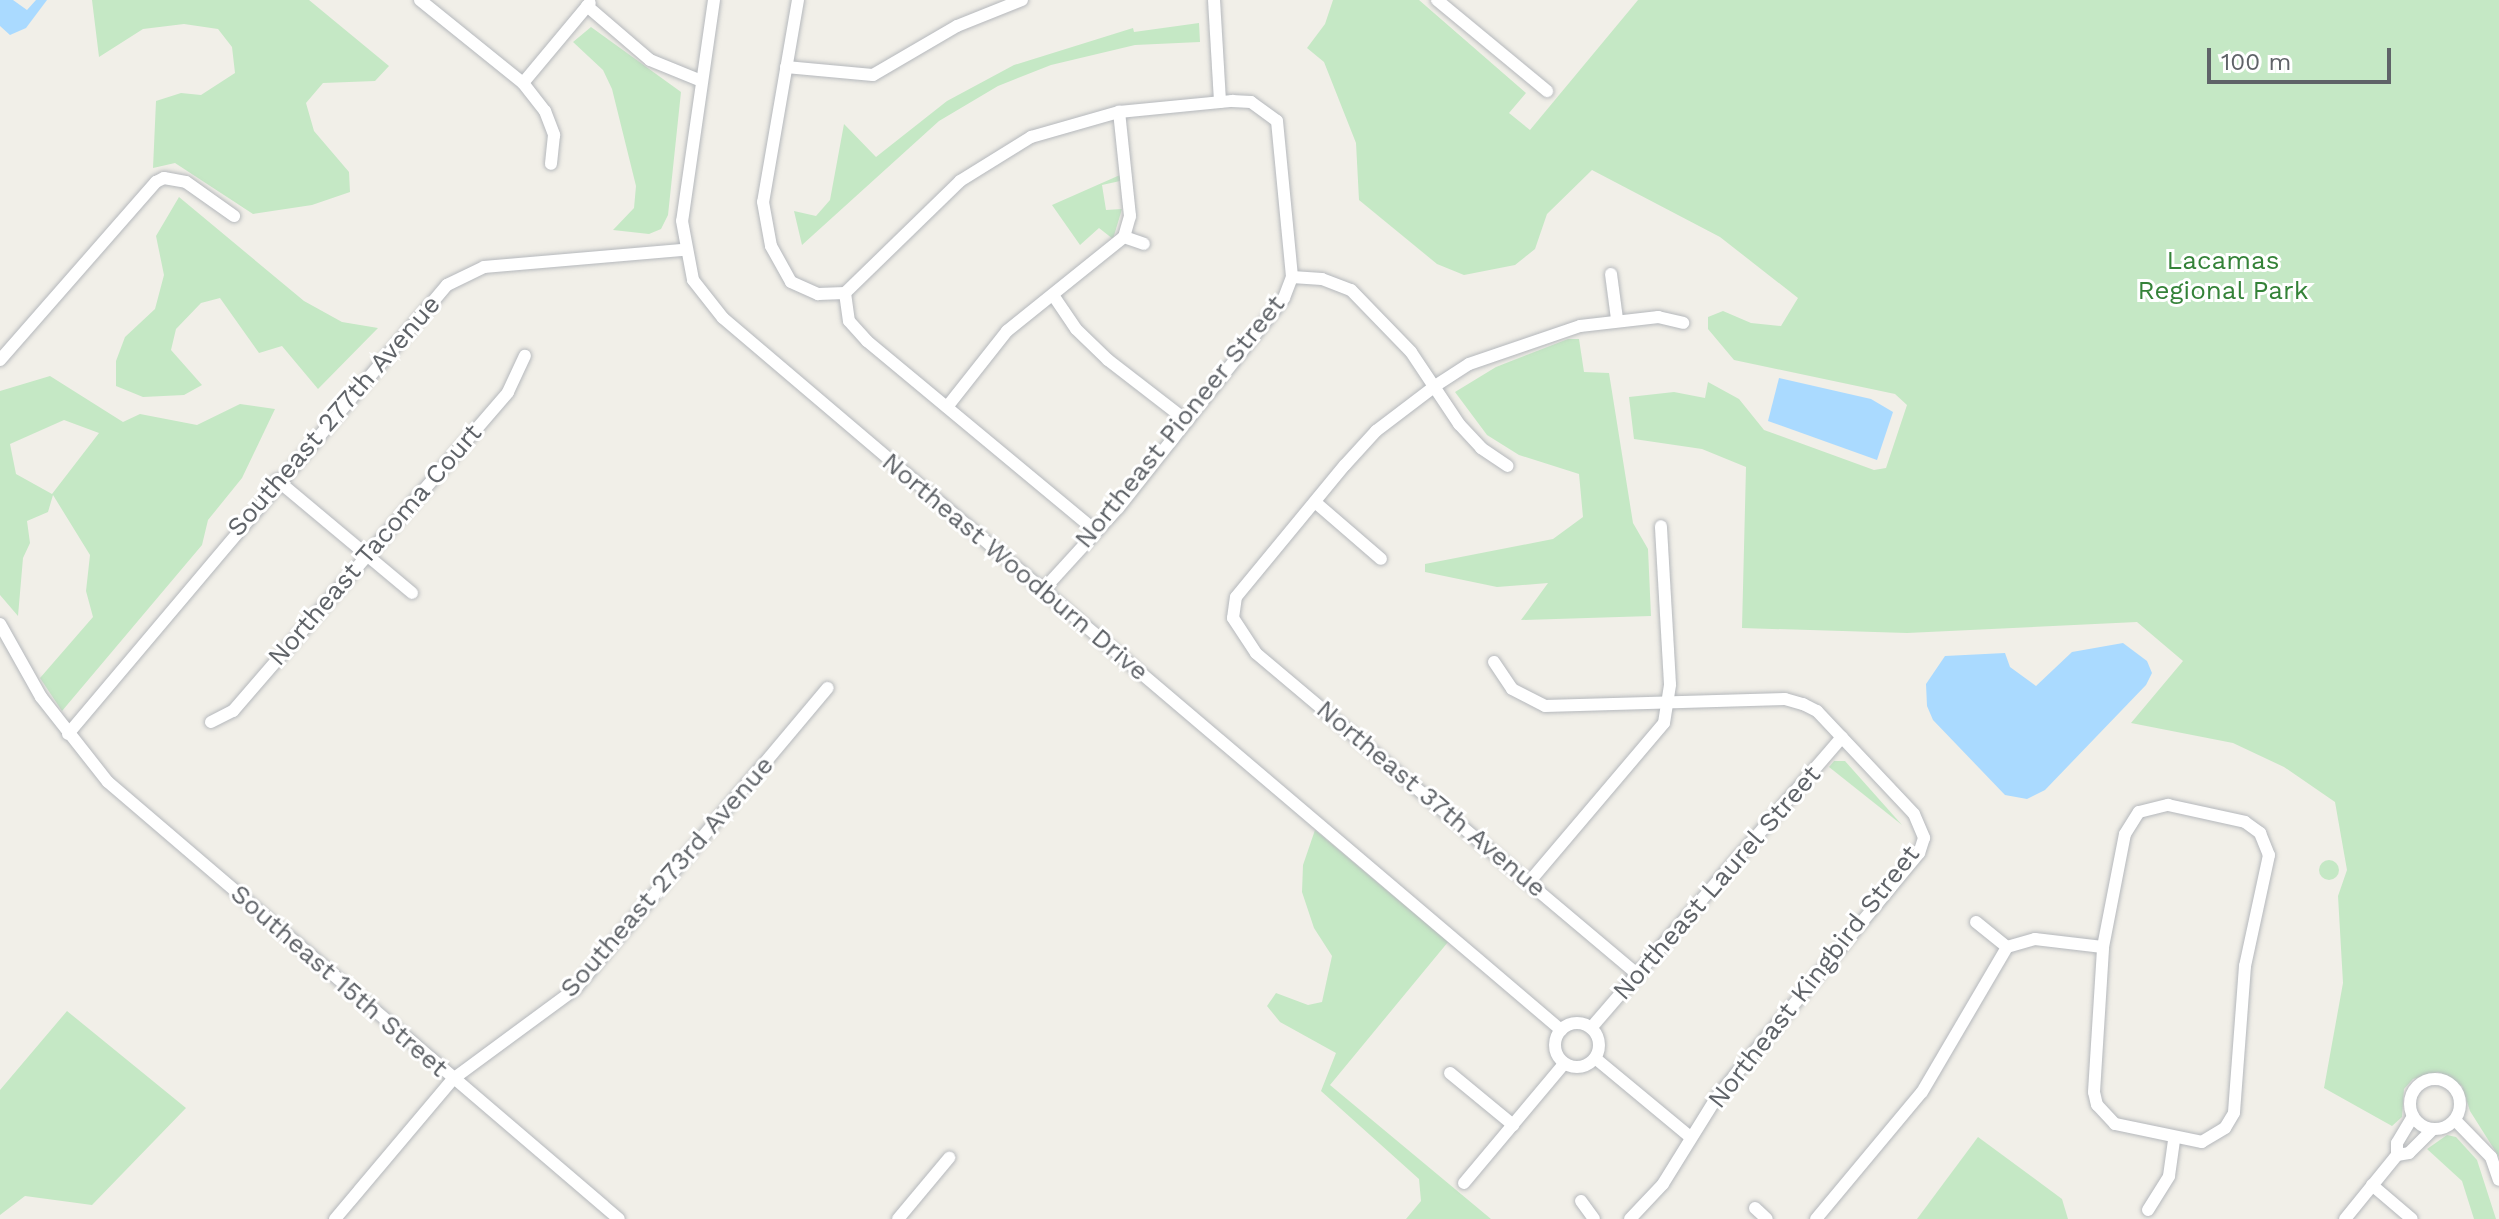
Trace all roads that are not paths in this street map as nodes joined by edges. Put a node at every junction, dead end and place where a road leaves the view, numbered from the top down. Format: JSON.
{"nodes":[{"id":1,"x":420,"y":0,"type":"edge"},
{"id":2,"x":714,"y":0,"type":"edge"},
{"id":3,"x":798,"y":0,"type":"edge"},
{"id":4,"x":1022,"y":0,"type":"edge"},
{"id":5,"x":1214,"y":0,"type":"edge"},
{"id":6,"x":1437,"y":0,"type":"edge"},
{"id":7,"x":589,"y":3,"type":"edge"},
{"id":8,"x":786,"y":67,"type":"junction"},
{"id":9,"x":699,"y":80,"type":"junction"},
{"id":10,"x":523,"y":83,"type":"junction"},
{"id":11,"x":1547,"y":91,"type":"dead end"},
{"id":12,"x":1220,"y":102,"type":"junction"},
{"id":13,"x":1119,"y":112,"type":"junction"},
{"id":14,"x":551,"y":164,"type":"dead end"},
{"id":15,"x":234,"y":216,"type":"dead end"},
{"id":16,"x":1124,"y":237,"type":"junction"},
{"id":17,"x":1144,"y":244,"type":"dead end"},
{"id":18,"x":684,"y":250,"type":"junction"},
{"id":19,"x":1611,"y":274,"type":"dead end"},
{"id":20,"x":1292,"y":277,"type":"junction"},
{"id":21,"x":845,"y":293,"type":"junction"},
{"id":22,"x":1053,"y":295,"type":"junction"},
{"id":23,"x":1617,"y":319,"type":"junction"},
{"id":24,"x":1683,"y":323,"type":"dead end"},
{"id":25,"x":525,"y":356,"type":"dead end"},
{"id":26,"x":0,"y":360,"type":"edge"},
{"id":27,"x":1435,"y":386,"type":"junction"},
{"id":28,"x":947,"y":407,"type":"junction"},
{"id":29,"x":1187,"y":421,"type":"junction"},
{"id":30,"x":1508,"y":466,"type":"dead end"},
{"id":31,"x":277,"y":480,"type":"junction"},
{"id":32,"x":1315,"y":502,"type":"junction"},
{"id":33,"x":1661,"y":526,"type":"dead end"},
{"id":34,"x":1095,"y":530,"type":"junction"},
{"id":35,"x":367,"y":555,"type":"junction"},
{"id":36,"x":1381,"y":559,"type":"dead end"},
{"id":37,"x":1043,"y":590,"type":"junction"},
{"id":38,"x":412,"y":593,"type":"dead end"},
{"id":39,"x":0,"y":624,"type":"edge"},
{"id":40,"x":1494,"y":662,"type":"dead end"},
{"id":41,"x":828,"y":688,"type":"dead end"},
{"id":42,"x":1669,"y":704,"type":"junction"},
{"id":43,"x":211,"y":722,"type":"dead end"},
{"id":44,"x":68,"y":734,"type":"junction"},
{"id":45,"x":1842,"y":737,"type":"junction"},
{"id":46,"x":1530,"y":881,"type":"junction"},
{"id":47,"x":1976,"y":922,"type":"dead end"},
{"id":48,"x":2007,"y":947,"type":"junction"},
{"id":49,"x":2103,"y":947,"type":"junction"},
{"id":50,"x":1637,"y":974,"type":"junction"},
{"id":51,"x":1591,"y":1028,"type":"junction"},
{"id":52,"x":1561,"y":1030,"type":"junction"},
{"id":53,"x":1595,"y":1058,"type":"junction"},
{"id":54,"x":1564,"y":1064,"type":"junction"},
{"id":55,"x":1450,"y":1073,"type":"dead end"},
{"id":56,"x":453,"y":1079,"type":"junction"},
{"id":57,"x":2413,"y":1116,"type":"junction"},
{"id":58,"x":2455,"y":1120,"type":"junction"},
{"id":59,"x":1513,"y":1125,"type":"junction"},
{"id":60,"x":2433,"y":1129,"type":"junction"},
{"id":61,"x":1690,"y":1137,"type":"junction"},
{"id":62,"x":2174,"y":1139,"type":"junction"},
{"id":63,"x":2397,"y":1155,"type":"junction"},
{"id":64,"x":949,"y":1158,"type":"dead end"},
{"id":65,"x":2499,"y":1180,"type":"edge"},
{"id":66,"x":1464,"y":1183,"type":"dead end"},
{"id":67,"x":2372,"y":1185,"type":"junction"},
{"id":68,"x":1581,"y":1201,"type":"dead end"},
{"id":69,"x":1755,"y":1208,"type":"dead end"},
{"id":70,"x":2148,"y":1210,"type":"dead end"},
{"id":71,"x":335,"y":1219,"type":"edge"},
{"id":72,"x":619,"y":1219,"type":"edge"},
{"id":73,"x":898,"y":1219,"type":"edge"},
{"id":74,"x":1594,"y":1219,"type":"edge"},
{"id":75,"x":1630,"y":1219,"type":"edge"},
{"id":76,"x":1767,"y":1219,"type":"edge"},
{"id":77,"x":1816,"y":1219,"type":"edge"},
{"id":78,"x":2345,"y":1219,"type":"edge"},
{"id":79,"x":2412,"y":1219,"type":"edge"}],
"edges":[{"from":1,"to":10,"type":"street"},
{"from":2,"to":9,"type":"street","name":"Northeast Woodburn Drive"},
{"from":3,"to":8,"type":"street"},
{"from":4,"to":8,"type":"street"},
{"from":5,"to":12,"type":"street"},
{"from":6,"to":11,"type":"street"},
{"from":7,"to":9,"type":"street"},
{"from":7,"to":10,"type":"street"},
{"from":8,"to":21,"type":"street"},
{"from":9,"to":18,"type":"street","name":"Northeast Woodburn Drive"},
{"from":10,"to":14,"type":"street"},
{"from":12,"to":13,"type":"street","name":"Northeast Pioneer Street"},
{"from":12,"to":20,"type":"street","name":"Northeast Pioneer Street"},
{"from":13,"to":16,"type":"street"},
{"from":13,"to":21,"type":"street","name":"Northeast Pioneer Street"},
{"from":15,"to":26,"type":"street"},
{"from":16,"to":17,"type":"street"},
{"from":16,"to":22,"type":"street"},
{"from":18,"to":31,"type":"street","name":"Southeast 277th Avenue"},
{"from":18,"to":37,"type":"street","name":"Northeast Woodburn Drive"},
{"from":19,"to":23,"type":"street"},
{"from":20,"to":27,"type":"street"},
{"from":20,"to":29,"type":"street","name":"Northeast Pioneer Street"},
{"from":21,"to":28,"type":"street"},
{"from":22,"to":28,"type":"street"},
{"from":22,"to":29,"type":"street"},
{"from":23,"to":24,"type":"street"},
{"from":23,"to":27,"type":"street"},
{"from":25,"to":35,"type":"street","name":"Northeast Tacoma Court"},
{"from":27,"to":30,"type":"street"},
{"from":27,"to":32,"type":"street"},
{"from":28,"to":34,"type":"street"},
{"from":29,"to":34,"type":"street","name":"Northeast Pioneer Street"},
{"from":31,"to":35,"type":"street"},
{"from":31,"to":44,"type":"street","name":"Southeast 277th Avenue"},
{"from":32,"to":36,"type":"street"},
{"from":32,"to":46,"type":"street","name":"Northeast 37th Avenue"},
{"from":33,"to":42,"type":"street"},
{"from":34,"to":37,"type":"street","name":"Northeast Pioneer Street"},
{"from":35,"to":38,"type":"street"},
{"from":35,"to":43,"type":"street","name":"Northeast Tacoma Court"},
{"from":37,"to":52,"type":"street","name":"Northeast Woodburn Drive"},
{"from":39,"to":44,"type":"street","name":"Southeast 15th Street"},
{"from":40,"to":42,"type":"street","name":"Northeast Kingbird Street"},
{"from":41,"to":56,"type":"street","name":"Southeast 273rd Avenue"},
{"from":42,"to":45,"type":"street","name":"Northeast Kingbird Street"},
{"from":42,"to":46,"type":"street"},
{"from":44,"to":56,"type":"street","name":"Southeast 15th Street"},
{"from":45,"to":50,"type":"street","name":"Northeast Laurel Street"},
{"from":45,"to":61,"type":"street","name":"Northeast Kingbird Street"},
{"from":46,"to":50,"type":"street","name":"Northeast 37th Avenue"},
{"from":47,"to":48,"type":"street"},
{"from":48,"to":49,"type":"street"},
{"from":48,"to":77,"type":"street"},
{"from":49,"to":62,"type":"street"},
{"from":49,"to":62,"type":"street"},
{"from":50,"to":51,"type":"street","name":"Northeast Laurel Street"},
{"from":51,"to":52,"type":"street"},
{"from":51,"to":53,"type":"street"},
{"from":52,"to":54,"type":"street"},
{"from":53,"to":54,"type":"street"},
{"from":53,"to":61,"type":"street"},
{"from":54,"to":59,"type":"street"},
{"from":55,"to":59,"type":"street"},
{"from":56,"to":71,"type":"street","name":"Southeast 273rd Avenue"},
{"from":56,"to":72,"type":"street","name":"Southeast 15th Street"},
{"from":57,"to":58,"type":"street"},
{"from":57,"to":60,"type":"street"},
{"from":57,"to":63,"type":"street"},
{"from":58,"to":60,"type":"street"},
{"from":58,"to":65,"type":"street"},
{"from":59,"to":66,"type":"street"},
{"from":60,"to":63,"type":"street"},
{"from":61,"to":75,"type":"street","name":"Northeast Kingbird Street"},
{"from":62,"to":70,"type":"street"},
{"from":63,"to":67,"type":"street"},
{"from":64,"to":73,"type":"street"},
{"from":67,"to":78,"type":"street"},
{"from":67,"to":79,"type":"street"},
{"from":68,"to":74,"type":"street"},
{"from":69,"to":76,"type":"street"}]}
